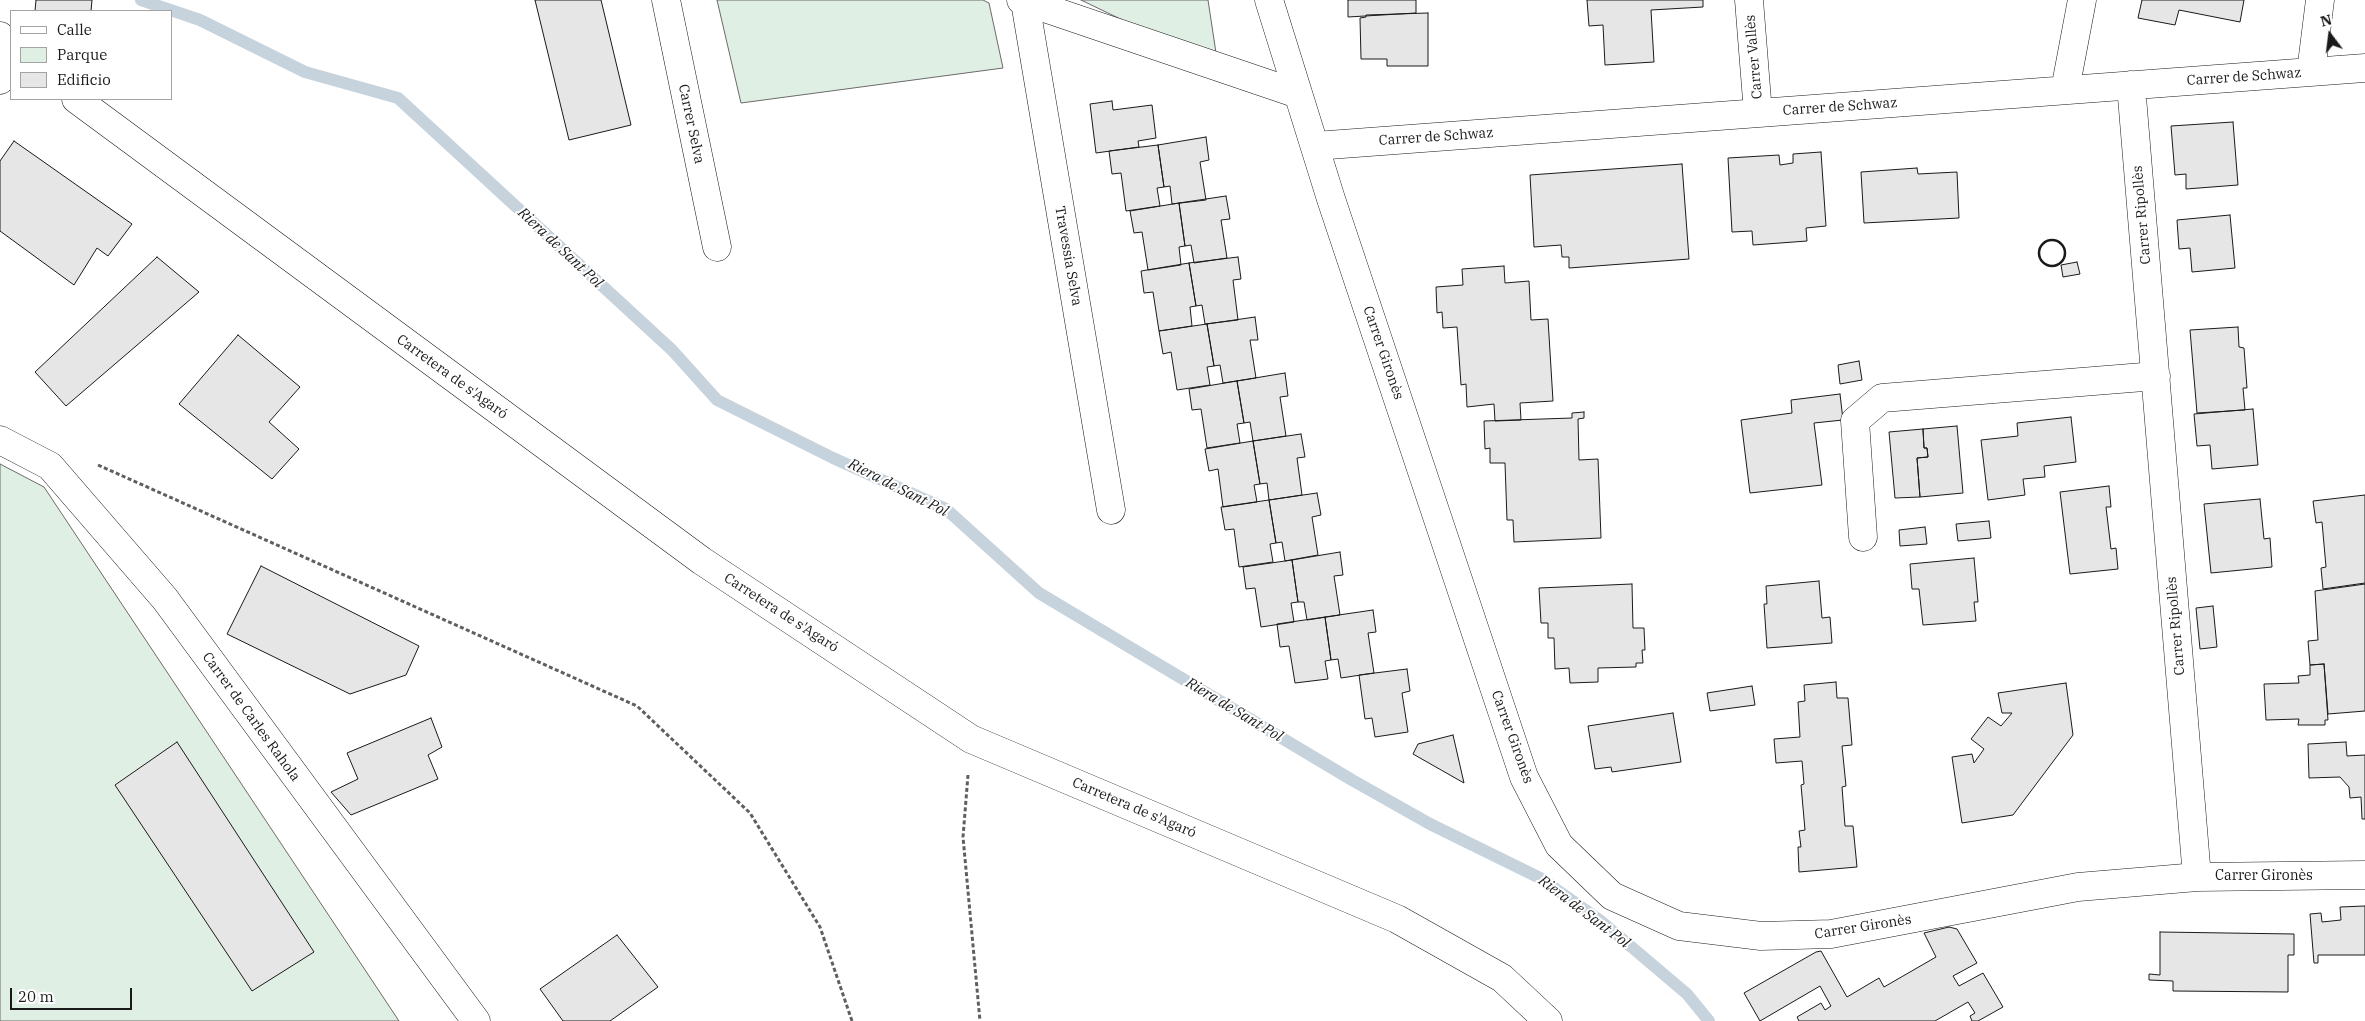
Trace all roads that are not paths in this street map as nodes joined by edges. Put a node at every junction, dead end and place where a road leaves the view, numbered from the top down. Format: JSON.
{"nodes":[{"id":1,"x":666,"y":0,"type":"edge"},
{"id":2,"x":1269,"y":0,"type":"edge"},
{"id":3,"x":1749,"y":0,"type":"edge"},
{"id":4,"x":2082,"y":0,"type":"edge"},
{"id":5,"x":2320,"y":0,"type":"edge"},
{"id":6,"x":1023,"y":1,"type":"edge"},
{"id":7,"x":0,"y":36,"type":"edge"},
{"id":8,"x":10,"y":48,"type":"edge"},
{"id":9,"x":10,"y":63,"type":"edge"},
{"id":10,"x":2365,"y":68,"type":"edge"},
{"id":11,"x":2311,"y":72,"type":"junction"},
{"id":12,"x":0,"y":80,"type":"edge"},
{"id":13,"x":2131,"y":85,"type":"junction"},
{"id":14,"x":2065,"y":90,"type":"junction"},
{"id":15,"x":1298,"y":94,"type":"junction"},
{"id":16,"x":77,"y":100,"type":"edge"},
{"id":17,"x":1758,"y":113,"type":"junction"},
{"id":18,"x":1315,"y":146,"type":"junction"},
{"id":19,"x":717,"y":247,"type":"dead end"},
{"id":20,"x":2156,"y":376,"type":"junction"},
{"id":21,"x":0,"y":440,"type":"edge"},
{"id":22,"x":1111,"y":510,"type":"dead end"},
{"id":23,"x":1862,"y":538,"type":"dead end"},
{"id":24,"x":2365,"y":876,"type":"edge"},
{"id":25,"x":2197,"y":877,"type":"junction"},
{"id":26,"x":476,"y":1021,"type":"edge"},
{"id":27,"x":1548,"y":1021,"type":"edge"}],
"edges":[{"from":1,"to":19,"type":"street","name":"Carrer Selva"},
{"from":2,"to":15,"type":"street","name":"Carrer Gironès"},
{"from":3,"to":17,"type":"street","name":"Carrer Vallès"},
{"from":4,"to":14,"type":"street"},
{"from":5,"to":11,"type":"street"},
{"from":6,"to":15,"type":"street","name":"Travessia Selva"},
{"from":6,"to":22,"type":"street","name":"Travessia Selva"},
{"from":7,"to":8,"type":"street"},
{"from":9,"to":12,"type":"street"},
{"from":10,"to":11,"type":"street","name":"Carrer de Schwaz"},
{"from":11,"to":13,"type":"street","name":"Carrer de Schwaz"},
{"from":13,"to":14,"type":"street","name":"Carrer de Schwaz"},
{"from":13,"to":20,"type":"street","name":"Carrer Ripollès"},
{"from":14,"to":17,"type":"street","name":"Carrer de Schwaz"},
{"from":15,"to":18,"type":"street","name":"Carrer Gironès"},
{"from":16,"to":27,"type":"street","name":"Carretera de s'Agaró"},
{"from":17,"to":18,"type":"street","name":"Carrer de Schwaz"},
{"from":18,"to":25,"type":"street","name":"Carrer Gironès"},
{"from":20,"to":23,"type":"street"},
{"from":20,"to":25,"type":"street","name":"Carrer Ripollès"},
{"from":21,"to":26,"type":"street","name":"Carrer de Carles Rahola"},
{"from":24,"to":25,"type":"street","name":"Carrer Gironès"}]}
